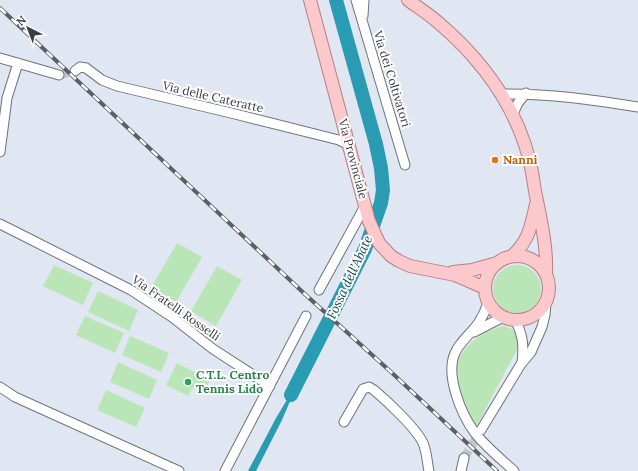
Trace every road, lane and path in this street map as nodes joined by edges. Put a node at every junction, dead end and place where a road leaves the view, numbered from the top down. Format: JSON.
{"nodes":[{"id":1,"x":310,"y":0,"type":"edge"},
{"id":2,"x":356,"y":0,"type":"edge"},
{"id":3,"x":364,"y":0,"type":"edge"},
{"id":4,"x":408,"y":0,"type":"edge"},
{"id":5,"x":363,"y":23,"type":"junction"},
{"id":6,"x":0,"y":58,"type":"edge"},
{"id":7,"x":18,"y":63,"type":"junction"},
{"id":8,"x":75,"y":71,"type":"tunnel mouth"},
{"id":9,"x":59,"y":75,"type":"tunnel mouth"},
{"id":10,"x":502,"y":94,"type":"junction"},
{"id":11,"x":526,"y":94,"type":"junction"},
{"id":12,"x":638,"y":107,"type":"edge"},
{"id":13,"x":513,"y":114,"type":"junction"},
{"id":14,"x":349,"y":145,"type":"junction"},
{"id":15,"x":0,"y":152,"type":"edge"},
{"id":16,"x":405,"y":164,"type":"dead end"},
{"id":17,"x":537,"y":201,"type":"junction"},
{"id":18,"x":365,"y":206,"type":"junction"},
{"id":19,"x":0,"y":224,"type":"edge"},
{"id":20,"x":512,"y":256,"type":"junction"},
{"id":21,"x":497,"y":264,"type":"junction"},
{"id":22,"x":448,"y":273,"type":"junction"},
{"id":23,"x":546,"y":273,"type":"junction"},
{"id":24,"x":485,"y":288,"type":"junction"},
{"id":25,"x":320,"y":290,"type":"dead end"},
{"id":26,"x":488,"y":302,"type":"junction"},
{"id":27,"x":546,"y":303,"type":"junction"},
{"id":28,"x":306,"y":316,"type":"dead end"},
{"id":29,"x":503,"y":317,"type":"junction"},
{"id":30,"x":516,"y":321,"type":"junction"},
{"id":31,"x":467,"y":336,"type":"junction"},
{"id":32,"x":521,"y":364,"type":"junction"},
{"id":33,"x":270,"y":386,"type":"junction"},
{"id":34,"x":0,"y":387,"type":"edge"},
{"id":35,"x":344,"y":422,"type":"dead end"},
{"id":36,"x":481,"y":430,"type":"tunnel mouth"},
{"id":37,"x":464,"y":458,"type":"tunnel mouth"},
{"id":38,"x":179,"y":471,"type":"edge"},
{"id":39,"x":226,"y":471,"type":"edge"},
{"id":40,"x":429,"y":471,"type":"edge"},
{"id":41,"x":461,"y":471,"type":"edge"},
{"id":42,"x":514,"y":471,"type":"edge"}],
"edges":[{"from":1,"to":14,"type":"main road","name":"Via Provinciale"},
{"from":2,"to":5,"type":"street","name":"Via dei Coltivatori"},
{"from":3,"to":5,"type":"street"},
{"from":4,"to":10,"type":"main road"},
{"from":5,"to":16,"type":"street","name":"Via dei Coltivatori"},
{"from":6,"to":7,"type":"street"},
{"from":7,"to":9,"type":"street"},
{"from":7,"to":15,"type":"street"},
{"from":8,"to":14,"type":"street","name":"Via delle Cateratte"},
{"from":10,"to":11,"type":"street"},
{"from":10,"to":13,"type":"main road"},
{"from":11,"to":12,"type":"street"},
{"from":11,"to":13,"type":"street"},
{"from":13,"to":17,"type":"main road"},
{"from":14,"to":18,"type":"main road","name":"Via Provinciale"},
{"from":17,"to":20,"type":"main road"},
{"from":17,"to":23,"type":"main road"},
{"from":18,"to":22,"type":"main road","name":"Via Provinciale"},
{"from":18,"to":25,"type":"street"},
{"from":19,"to":33,"type":"street","name":"Via Fratelli Rosselli"},
{"from":20,"to":21,"type":"main road"},
{"from":20,"to":23,"type":"main road"},
{"from":21,"to":22,"type":"main road","name":"Via Provinciale"},
{"from":21,"to":24,"type":"main road"},
{"from":22,"to":24,"type":"main road","name":"Via Provinciale"},
{"from":23,"to":27,"type":"main road"},
{"from":24,"to":26,"type":"main road"},
{"from":26,"to":29,"type":"main road"},
{"from":26,"to":31,"type":"street"},
{"from":27,"to":30,"type":"main road"},
{"from":27,"to":32,"type":"street"},
{"from":28,"to":33,"type":"street"},
{"from":29,"to":30,"type":"main road"},
{"from":29,"to":31,"type":"street"},
{"from":30,"to":32,"type":"street"},
{"from":31,"to":42,"type":"street"},
{"from":32,"to":36,"type":"street"},
{"from":33,"to":39,"type":"street"},
{"from":34,"to":38,"type":"street"},
{"from":35,"to":40,"type":"street"},
{"from":37,"to":41,"type":"street"}]}
